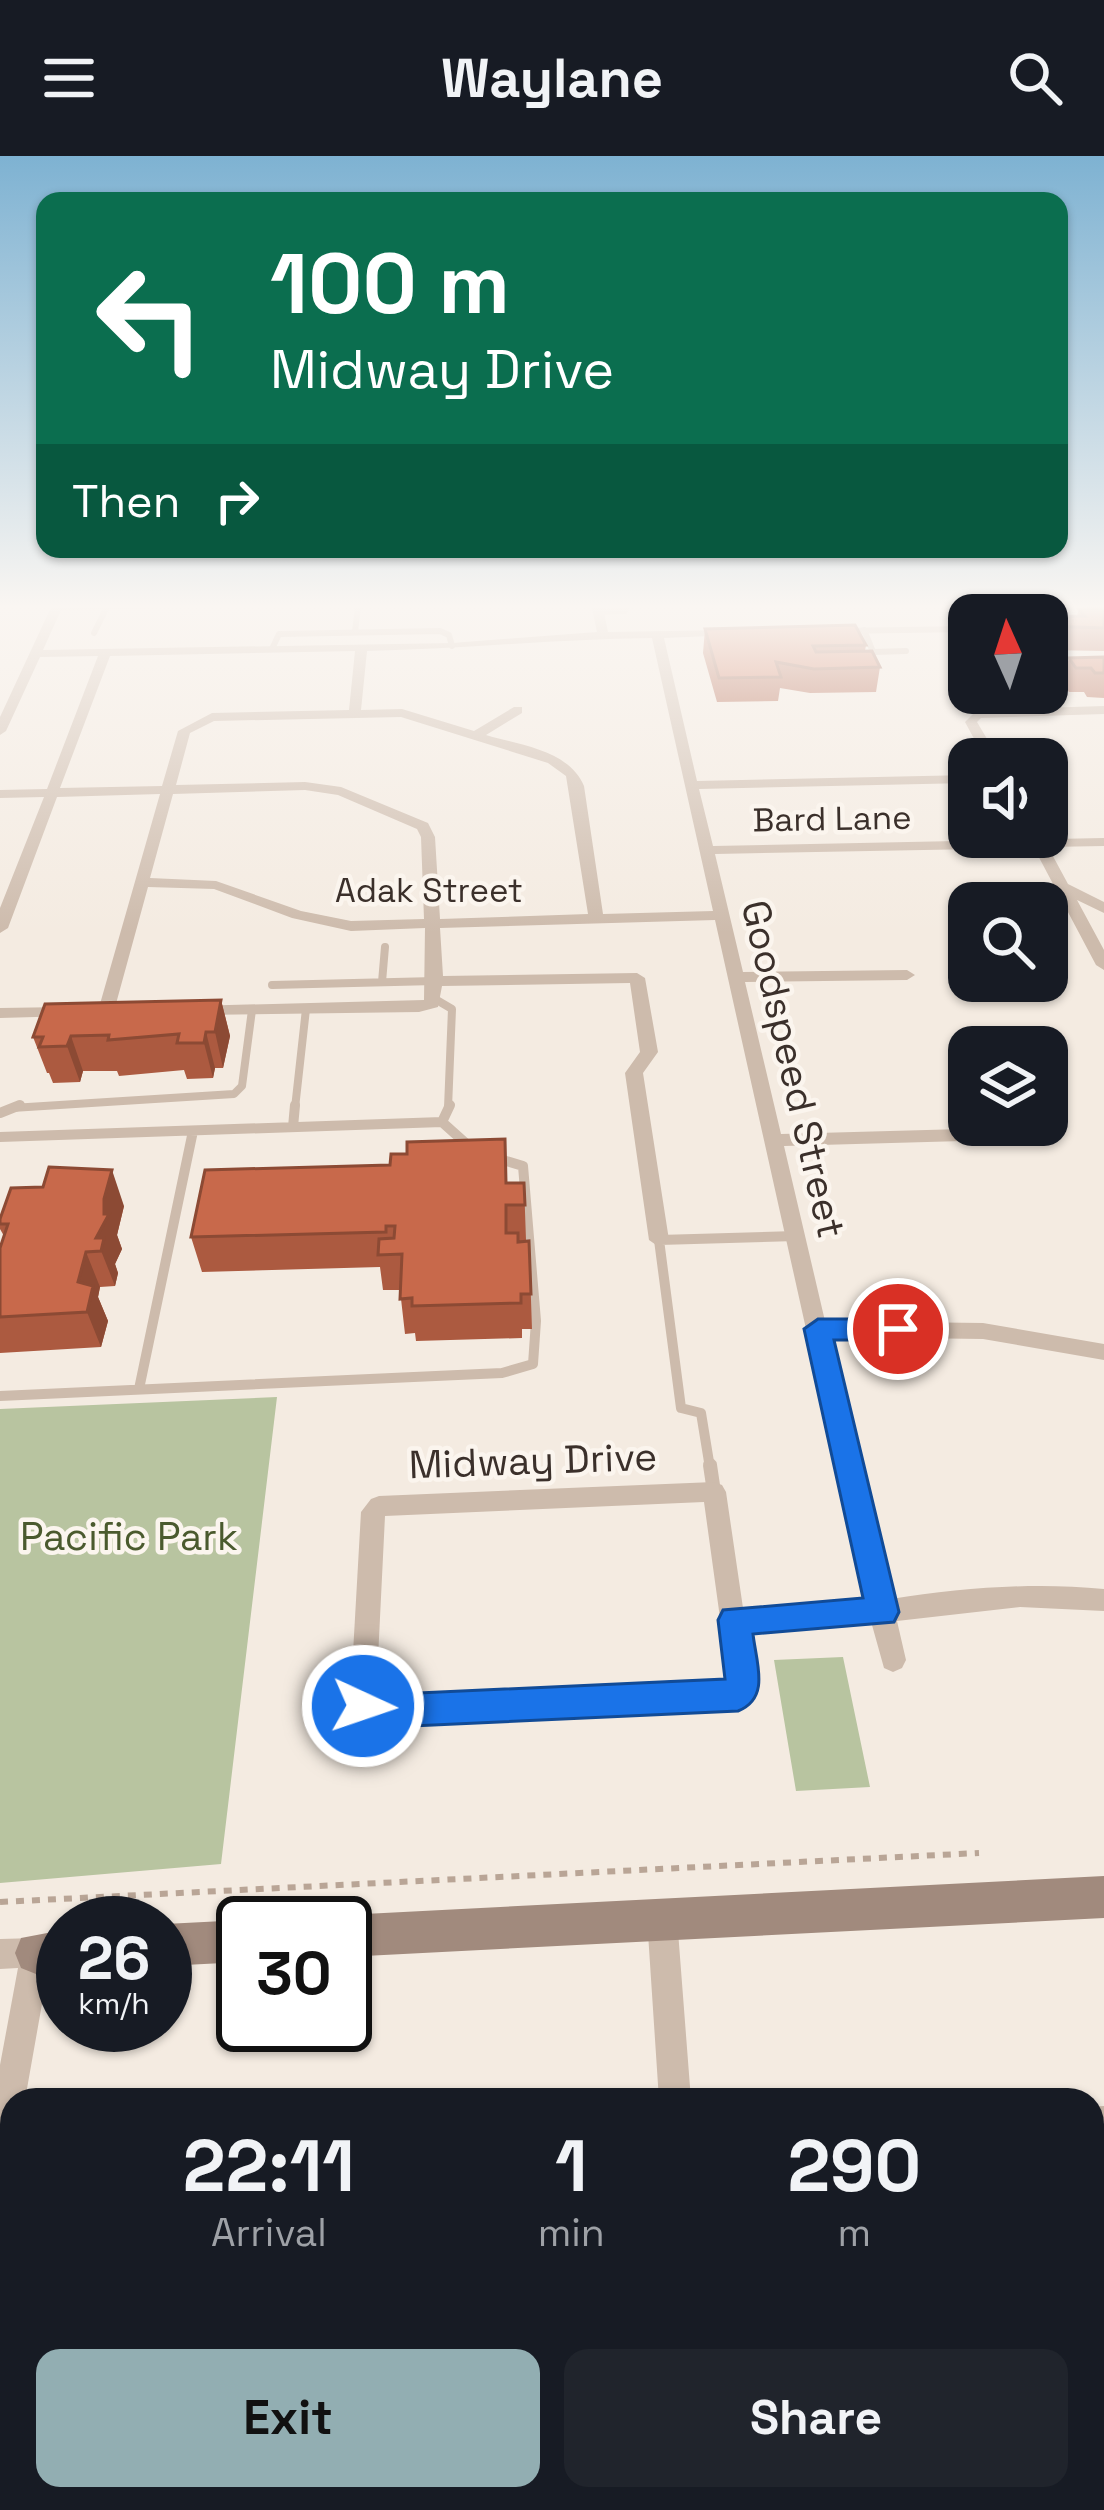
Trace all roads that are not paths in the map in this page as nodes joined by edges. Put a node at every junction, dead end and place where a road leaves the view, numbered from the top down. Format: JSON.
{"nodes":[{"id":1,"x":84,"y":713,"type":"edge"},
{"id":2,"x":326,"y":713,"type":"edge"},
{"id":3,"x":379,"y":713,"type":"edge"},
{"id":4,"x":513,"y":713,"type":"edge"},
{"id":5,"x":675,"y":713,"type":"edge"},
{"id":6,"x":1042,"y":713,"type":"edge"},
{"id":7,"x":478,"y":734,"type":"junction"},
{"id":8,"x":980,"y":738,"type":"edge"},
{"id":9,"x":948,"y":779,"type":"edge"},
{"id":10,"x":691,"y":785,"type":"junction"},
{"id":11,"x":166,"y":790,"type":"junction"},
{"id":12,"x":55,"y":793,"type":"junction"},
{"id":13,"x":0,"y":794,"type":"edge"},
{"id":14,"x":1068,"y":841,"type":"edge"},
{"id":15,"x":1104,"y":842,"type":"edge"},
{"id":16,"x":948,"y":843,"type":"edge"},
{"id":17,"x":706,"y":850,"type":"junction"},
{"id":18,"x":142,"y":882,"type":"junction"},
{"id":19,"x":1068,"y":890,"type":"edge"},
{"id":20,"x":1068,"y":900,"type":"edge"},
{"id":21,"x":1104,"y":908,"type":"edge"},
{"id":22,"x":722,"y":915,"type":"junction"},
{"id":23,"x":596,"y":918,"type":"junction"},
{"id":24,"x":430,"y":924,"type":"junction"},
{"id":25,"x":0,"y":928,"type":"edge"},
{"id":26,"x":385,"y":947,"type":"dead end"},
{"id":27,"x":1104,"y":965,"type":"edge"},
{"id":28,"x":907,"y":976,"type":"dead end"},
{"id":29,"x":736,"y":977,"type":"junction"},
{"id":30,"x":382,"y":982,"type":"junction"},
{"id":31,"x":272,"y":985,"type":"dead end"},
{"id":32,"x":435,"y":990,"type":"junction"},
{"id":33,"x":306,"y":1009,"type":"junction"},
{"id":34,"x":126,"y":1010,"type":"edge"},
{"id":35,"x":188,"y":1010,"type":"edge"},
{"id":36,"x":253,"y":1010,"type":"junction"},
{"id":37,"x":106,"y":1011,"type":"junction"},
{"id":38,"x":0,"y":1013,"type":"edge"},
{"id":39,"x":0,"y":1113,"type":"edge"},
{"id":40,"x":442,"y":1122,"type":"junction"},
{"id":41,"x":293,"y":1127,"type":"junction"},
{"id":42,"x":193,"y":1131,"type":"junction"},
{"id":43,"x":948,"y":1135,"type":"edge"},
{"id":44,"x":0,"y":1137,"type":"edge"},
{"id":45,"x":774,"y":1140,"type":"junction"},
{"id":46,"x":796,"y":1236,"type":"junction"},
{"id":47,"x":659,"y":1240,"type":"junction"},
{"id":48,"x":818,"y":1329,"type":"junction"},
{"id":49,"x":1104,"y":1352,"type":"edge"},
{"id":50,"x":139,"y":1389,"type":"junction"},
{"id":51,"x":0,"y":1396,"type":"edge"},
{"id":52,"x":714,"y":1492,"type":"junction"},
{"id":53,"x":1104,"y":1600,"type":"edge"},
{"id":54,"x":883,"y":1612,"type":"junction"},
{"id":55,"x":734,"y":1620,"type":"junction"},
{"id":56,"x":893,"y":1660,"type":"dead end"},
{"id":57,"x":1104,"y":1897,"type":"edge"},
{"id":58,"x":662,"y":1918,"type":"junction"},
{"id":59,"x":372,"y":1934,"type":"edge"},
{"id":60,"x":33,"y":1953,"type":"edge"},
{"id":61,"x":10,"y":2088,"type":"edge"},
{"id":62,"x":674,"y":2088,"type":"edge"}],
"edges":[{"from":1,"to":12,"type":"street"},
{"from":2,"to":11,"type":"street"},
{"from":3,"to":7,"type":"street"},
{"from":4,"to":7,"type":"street"},
{"from":5,"to":10,"type":"street","name":"Goodspeed Street"},
{"from":6,"to":8,"type":"street"},
{"from":7,"to":23,"type":"street"},
{"from":9,"to":10,"type":"street","name":"Bard Lane"},
{"from":10,"to":17,"type":"street","name":"Goodspeed Street"},
{"from":11,"to":12,"type":"street"},
{"from":11,"to":18,"type":"street"},
{"from":11,"to":24,"type":"street"},
{"from":12,"to":13,"type":"street"},
{"from":12,"to":25,"type":"street"},
{"from":14,"to":15,"type":"street","name":"Bard Lane"},
{"from":16,"to":17,"type":"street","name":"Bard Lane"},
{"from":17,"to":22,"type":"street","name":"Goodspeed Street"},
{"from":18,"to":24,"type":"street","name":"Adak Street"},
{"from":18,"to":37,"type":"street"},
{"from":19,"to":21,"type":"street"},
{"from":20,"to":27,"type":"street"},
{"from":22,"to":23,"type":"street","name":"Adak Street"},
{"from":22,"to":29,"type":"street","name":"Goodspeed Street"},
{"from":23,"to":24,"type":"street","name":"Adak Street"},
{"from":24,"to":32,"type":"street"},
{"from":26,"to":30,"type":"lane"},
{"from":28,"to":29,"type":"street"},
{"from":29,"to":45,"type":"street","name":"Goodspeed Street"},
{"from":30,"to":31,"type":"lane"},
{"from":30,"to":32,"type":"lane"},
{"from":32,"to":33,"type":"street"},
{"from":32,"to":40,"type":"lane"},
{"from":32,"to":47,"type":"street"},
{"from":33,"to":36,"type":"street"},
{"from":33,"to":41,"type":"lane"},
{"from":34,"to":37,"type":"street"},
{"from":35,"to":36,"type":"street"},
{"from":36,"to":39,"type":"lane"},
{"from":37,"to":38,"type":"street"},
{"from":40,"to":41,"type":"lane"},
{"from":40,"to":50,"type":"lane"},
{"from":41,"to":42,"type":"lane"},
{"from":42,"to":44,"type":"lane"},
{"from":42,"to":50,"type":"lane"},
{"from":43,"to":45,"type":"street"},
{"from":45,"to":46,"type":"street","name":"Goodspeed Street"},
{"from":46,"to":47,"type":"lane"},
{"from":46,"to":48,"type":"street","name":"Goodspeed Street"},
{"from":47,"to":52,"type":"lane"},
{"from":48,"to":49,"type":"street"},
{"from":48,"to":54,"type":"street","name":"Goodspeed Street"},
{"from":50,"to":51,"type":"lane"},
{"from":52,"to":55,"type":"street","name":"Midway Drive"},
{"from":52,"to":55,"type":"street","name":"Midway Drive"},
{"from":53,"to":54,"type":"street"},
{"from":54,"to":55,"type":"street"},
{"from":54,"to":56,"type":"street","name":"Goodspeed Street"},
{"from":57,"to":58,"type":"street"},
{"from":58,"to":59,"type":"street"},
{"from":58,"to":62,"type":"street"},
{"from":60,"to":61,"type":"street"}]}
